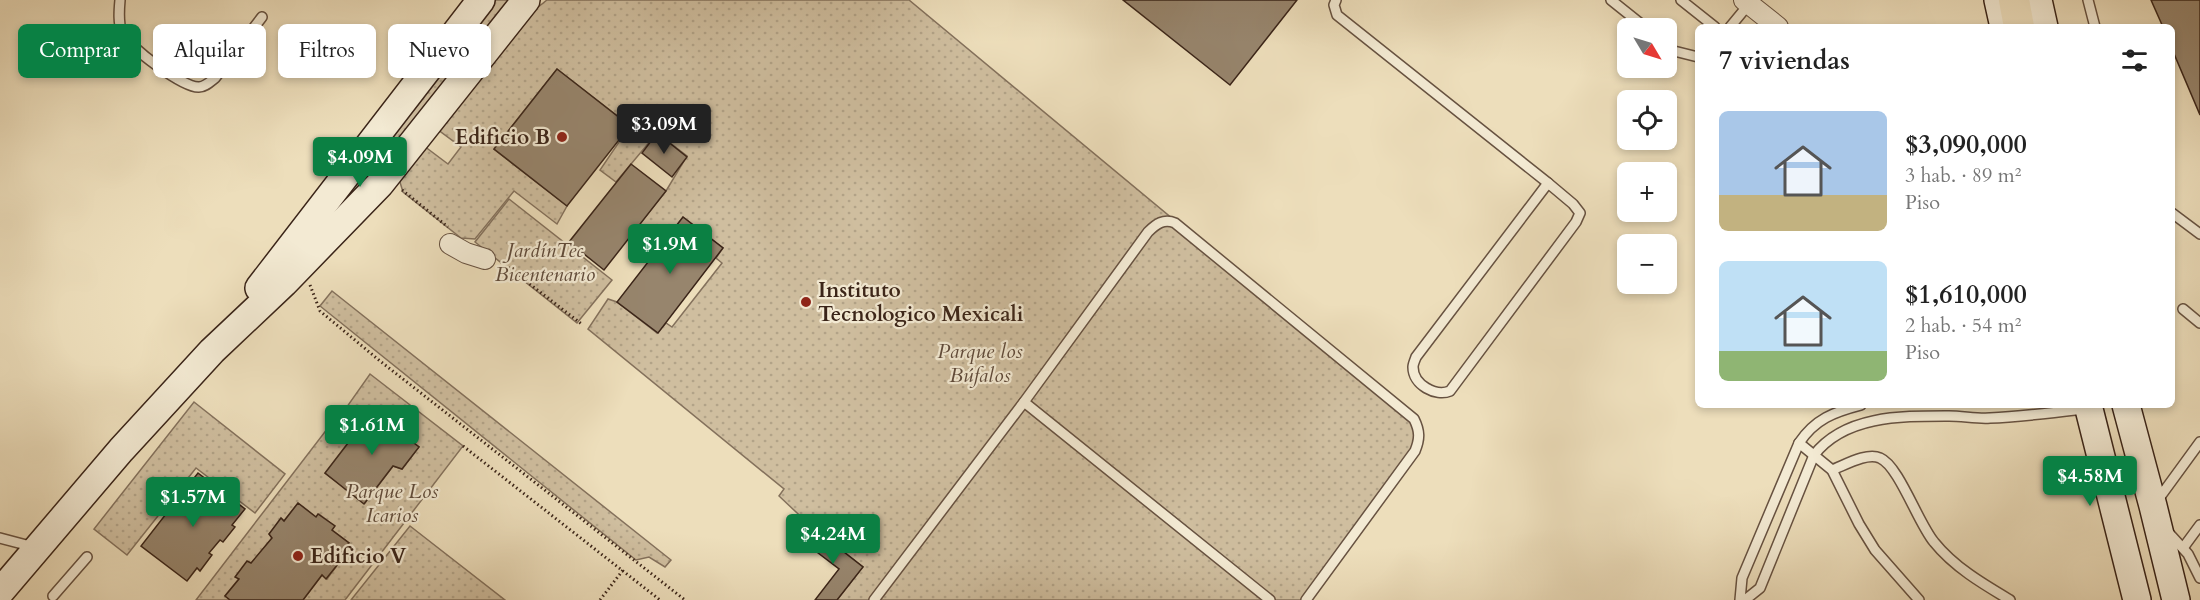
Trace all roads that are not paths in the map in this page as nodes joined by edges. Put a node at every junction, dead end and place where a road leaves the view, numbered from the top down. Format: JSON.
{"nodes":[{"id":1,"x":120,"y":0,"type":"edge"},
{"id":2,"x":482,"y":0,"type":"edge"},
{"id":3,"x":526,"y":0,"type":"edge"},
{"id":4,"x":1336,"y":0,"type":"edge"},
{"id":5,"x":1611,"y":0,"type":"edge"},
{"id":6,"x":1681,"y":0,"type":"edge"},
{"id":7,"x":1998,"y":0,"type":"edge"},
{"id":8,"x":2014,"y":0,"type":"edge"},
{"id":9,"x":2038,"y":0,"type":"edge"},
{"id":10,"x":2088,"y":0,"type":"edge"},
{"id":11,"x":1747,"y":2,"type":"edge"},
{"id":12,"x":262,"y":17,"type":"dead end"},
{"id":13,"x":1634,"y":18,"type":"edge"},
{"id":14,"x":1711,"y":24,"type":"edge"},
{"id":15,"x":1732,"y":24,"type":"edge"},
{"id":16,"x":1774,"y":24,"type":"edge"},
{"id":17,"x":2003,"y":24,"type":"edge"},
{"id":18,"x":2018,"y":24,"type":"edge"},
{"id":19,"x":2043,"y":24,"type":"edge"},
{"id":20,"x":2094,"y":24,"type":"edge"},
{"id":21,"x":1677,"y":52,"type":"edge"},
{"id":22,"x":1695,"y":56,"type":"edge"},
{"id":23,"x":363,"y":152,"type":"junction"},
{"id":24,"x":395,"y":179,"type":"junction"},
{"id":25,"x":1548,"y":183,"type":"junction"},
{"id":26,"x":2175,"y":215,"type":"edge"},
{"id":27,"x":2200,"y":234,"type":"edge"},
{"id":28,"x":451,"y":238,"type":"road end"},
{"id":29,"x":489,"y":257,"type":"road end"},
{"id":30,"x":2183,"y":309,"type":"dead end"},
{"id":31,"x":2200,"y":323,"type":"edge"},
{"id":32,"x":212,"y":351,"type":"junction"},
{"id":33,"x":1024,"y":402,"type":"junction"},
{"id":34,"x":1852,"y":408,"type":"edge"},
{"id":35,"x":2080,"y":408,"type":"edge"},
{"id":36,"x":2089,"y":408,"type":"edge"},
{"id":37,"x":2127,"y":408,"type":"edge"},
{"id":38,"x":2200,"y":442,"type":"edge"},
{"id":39,"x":1799,"y":443,"type":"junction"},
{"id":40,"x":1814,"y":454,"type":"junction"},
{"id":41,"x":1832,"y":470,"type":"junction"},
{"id":42,"x":2155,"y":513,"type":"junction"},
{"id":43,"x":2200,"y":525,"type":"edge"},
{"id":44,"x":0,"y":538,"type":"edge"},
{"id":45,"x":36,"y":548,"type":"junction"},
{"id":46,"x":2182,"y":548,"type":"junction"},
{"id":47,"x":87,"y":557,"type":"dead end"},
{"id":48,"x":2200,"y":578,"type":"edge"},
{"id":49,"x":0,"y":592,"type":"edge"},
{"id":50,"x":53,"y":596,"type":"dead end"},
{"id":51,"x":874,"y":600,"type":"edge"},
{"id":52,"x":1270,"y":600,"type":"edge"},
{"id":53,"x":1306,"y":600,"type":"edge"},
{"id":54,"x":1742,"y":600,"type":"edge"},
{"id":55,"x":1919,"y":600,"type":"edge"},
{"id":56,"x":2010,"y":600,"type":"edge"},
{"id":57,"x":2137,"y":600,"type":"edge"},
{"id":58,"x":2175,"y":600,"type":"edge"}],
"edges":[{"from":1,"to":12,"type":"lane"},
{"from":2,"to":23,"type":"street"},
{"from":3,"to":24,"type":"street"},
{"from":4,"to":25,"type":"lane"},
{"from":5,"to":13,"type":"lane"},
{"from":6,"to":14,"type":"lane"},
{"from":7,"to":17,"type":"street"},
{"from":8,"to":18,"type":"main road"},
{"from":9,"to":19,"type":"street"},
{"from":10,"to":20,"type":"lane"},
{"from":11,"to":15,"type":"lane"},
{"from":11,"to":16,"type":"street"},
{"from":21,"to":22,"type":"lane"},
{"from":23,"to":24,"type":"street"},
{"from":23,"to":32,"type":"street"},
{"from":24,"to":32,"type":"street"},
{"from":25,"to":25,"type":"lane"},
{"from":26,"to":27,"type":"lane"},
{"from":28,"to":29,"type":"street"},
{"from":30,"to":31,"type":"lane"},
{"from":32,"to":45,"type":"street"},
{"from":33,"to":51,"type":"lane"},
{"from":33,"to":52,"type":"lane"},
{"from":33,"to":53,"type":"lane"},
{"from":34,"to":39,"type":"lane"},
{"from":35,"to":40,"type":"lane"},
{"from":36,"to":57,"type":"street"},
{"from":37,"to":42,"type":"street"},
{"from":38,"to":42,"type":"lane"},
{"from":39,"to":40,"type":"lane"},
{"from":39,"to":54,"type":"lane"},
{"from":40,"to":41,"type":"lane"},
{"from":40,"to":54,"type":"lane"},
{"from":41,"to":55,"type":"lane"},
{"from":41,"to":56,"type":"lane"},
{"from":42,"to":46,"type":"lane"},
{"from":42,"to":58,"type":"street"},
{"from":43,"to":46,"type":"lane"},
{"from":44,"to":45,"type":"lane"},
{"from":45,"to":49,"type":"street"},
{"from":46,"to":48,"type":"lane"},
{"from":47,"to":50,"type":"lane"}]}
